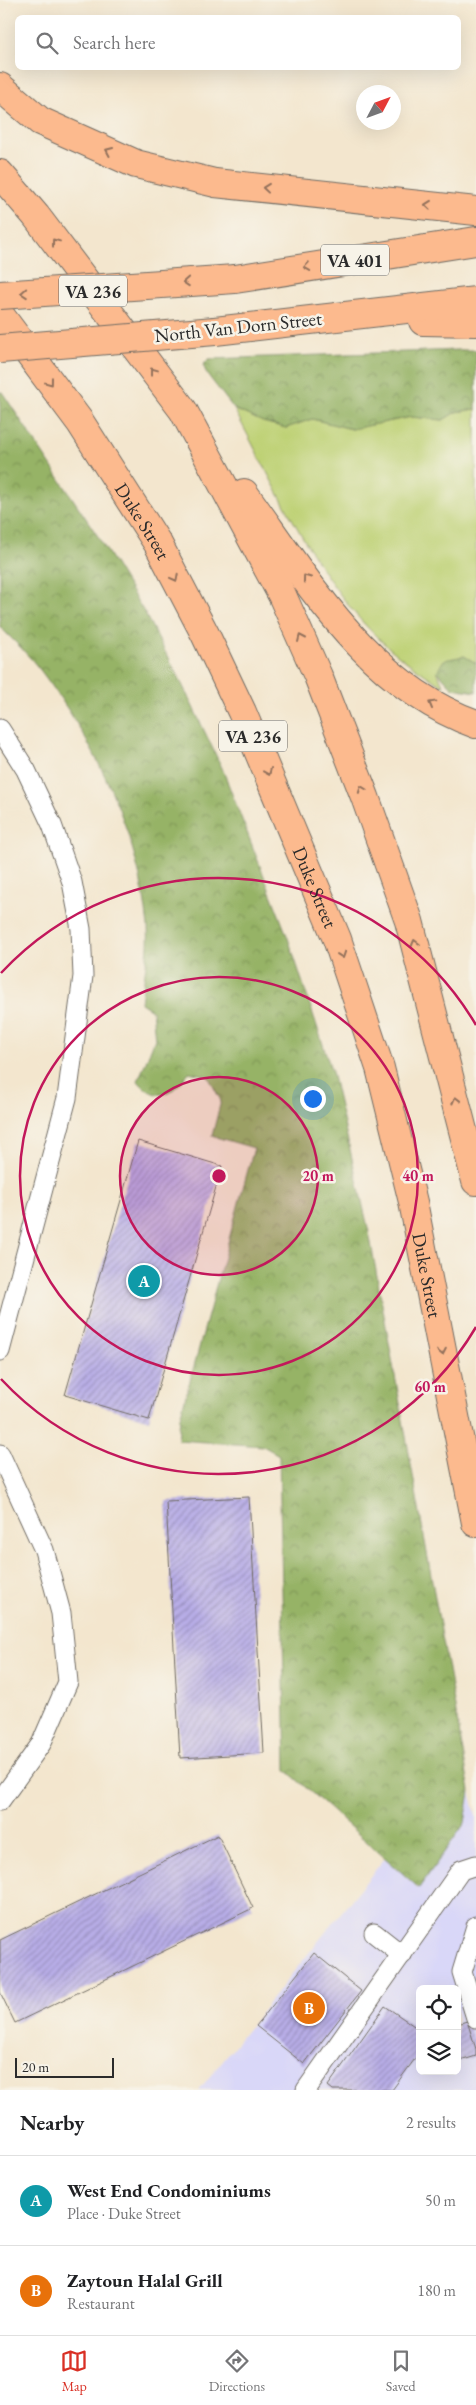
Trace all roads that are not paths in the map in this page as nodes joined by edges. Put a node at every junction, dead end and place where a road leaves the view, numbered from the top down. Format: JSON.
{"nodes":[{"id":1,"x":0,"y":87,"type":"edge"},
{"id":2,"x":0,"y":174,"type":"edge"},
{"id":3,"x":476,"y":210,"type":"edge"},
{"id":4,"x":476,"y":240,"type":"edge"},
{"id":5,"x":0,"y":295,"type":"edge"},
{"id":6,"x":476,"y":301,"type":"edge"},
{"id":7,"x":0,"y":315,"type":"edge"},
{"id":8,"x":294,"y":322,"type":"junction"},
{"id":9,"x":476,"y":322,"type":"edge"},
{"id":10,"x":0,"y":349,"type":"edge"},
{"id":11,"x":183,"y":410,"type":"junction"},
{"id":12,"x":476,"y":724,"type":"edge"},
{"id":13,"x":0,"y":729,"type":"edge"},
{"id":14,"x":476,"y":1181,"type":"edge"},
{"id":15,"x":0,"y":1352,"type":"edge"},
{"id":16,"x":0,"y":1454,"type":"edge"},
{"id":17,"x":476,"y":1523,"type":"edge"},
{"id":18,"x":0,"y":1801,"type":"edge"},
{"id":19,"x":476,"y":1866,"type":"edge"},
{"id":20,"x":476,"y":1926,"type":"edge"},
{"id":21,"x":374,"y":1933,"type":"dead end"},
{"id":22,"x":402,"y":1955,"type":"junction"},
{"id":23,"x":476,"y":2018,"type":"edge"},
{"id":24,"x":306,"y":2090,"type":"edge"}],
"edges":[{"from":3,"to":1,"type":"main road","one_way":true},
{"from":11,"to":2,"type":"main road","number":"VA 236","one_way":true},
{"from":4,"to":5,"type":"main road","number":"VA 401","one_way":true,"bridge":true},
{"from":6,"to":8,"type":"main road","name":"North Van Dorn Street"},
{"from":7,"to":17,"type":"main road","name":"Duke Street","number":"VA 236","one_way":true},
{"from":8,"to":9,"type":"main road"},
{"from":8,"to":10,"type":"main road","name":"North Van Dorn Street","bridge":true},
{"from":12,"to":11,"type":"main road","one_way":true},
{"from":14,"to":11,"type":"main road","number":"VA 236","one_way":true},
{"from":13,"to":15,"type":"lane"},
{"from":16,"to":18,"type":"lane"},
{"from":19,"to":22,"type":"lane"},
{"from":20,"to":23,"type":"lane"},
{"from":21,"to":22,"type":"lane"},
{"from":22,"to":24,"type":"lane"}]}
